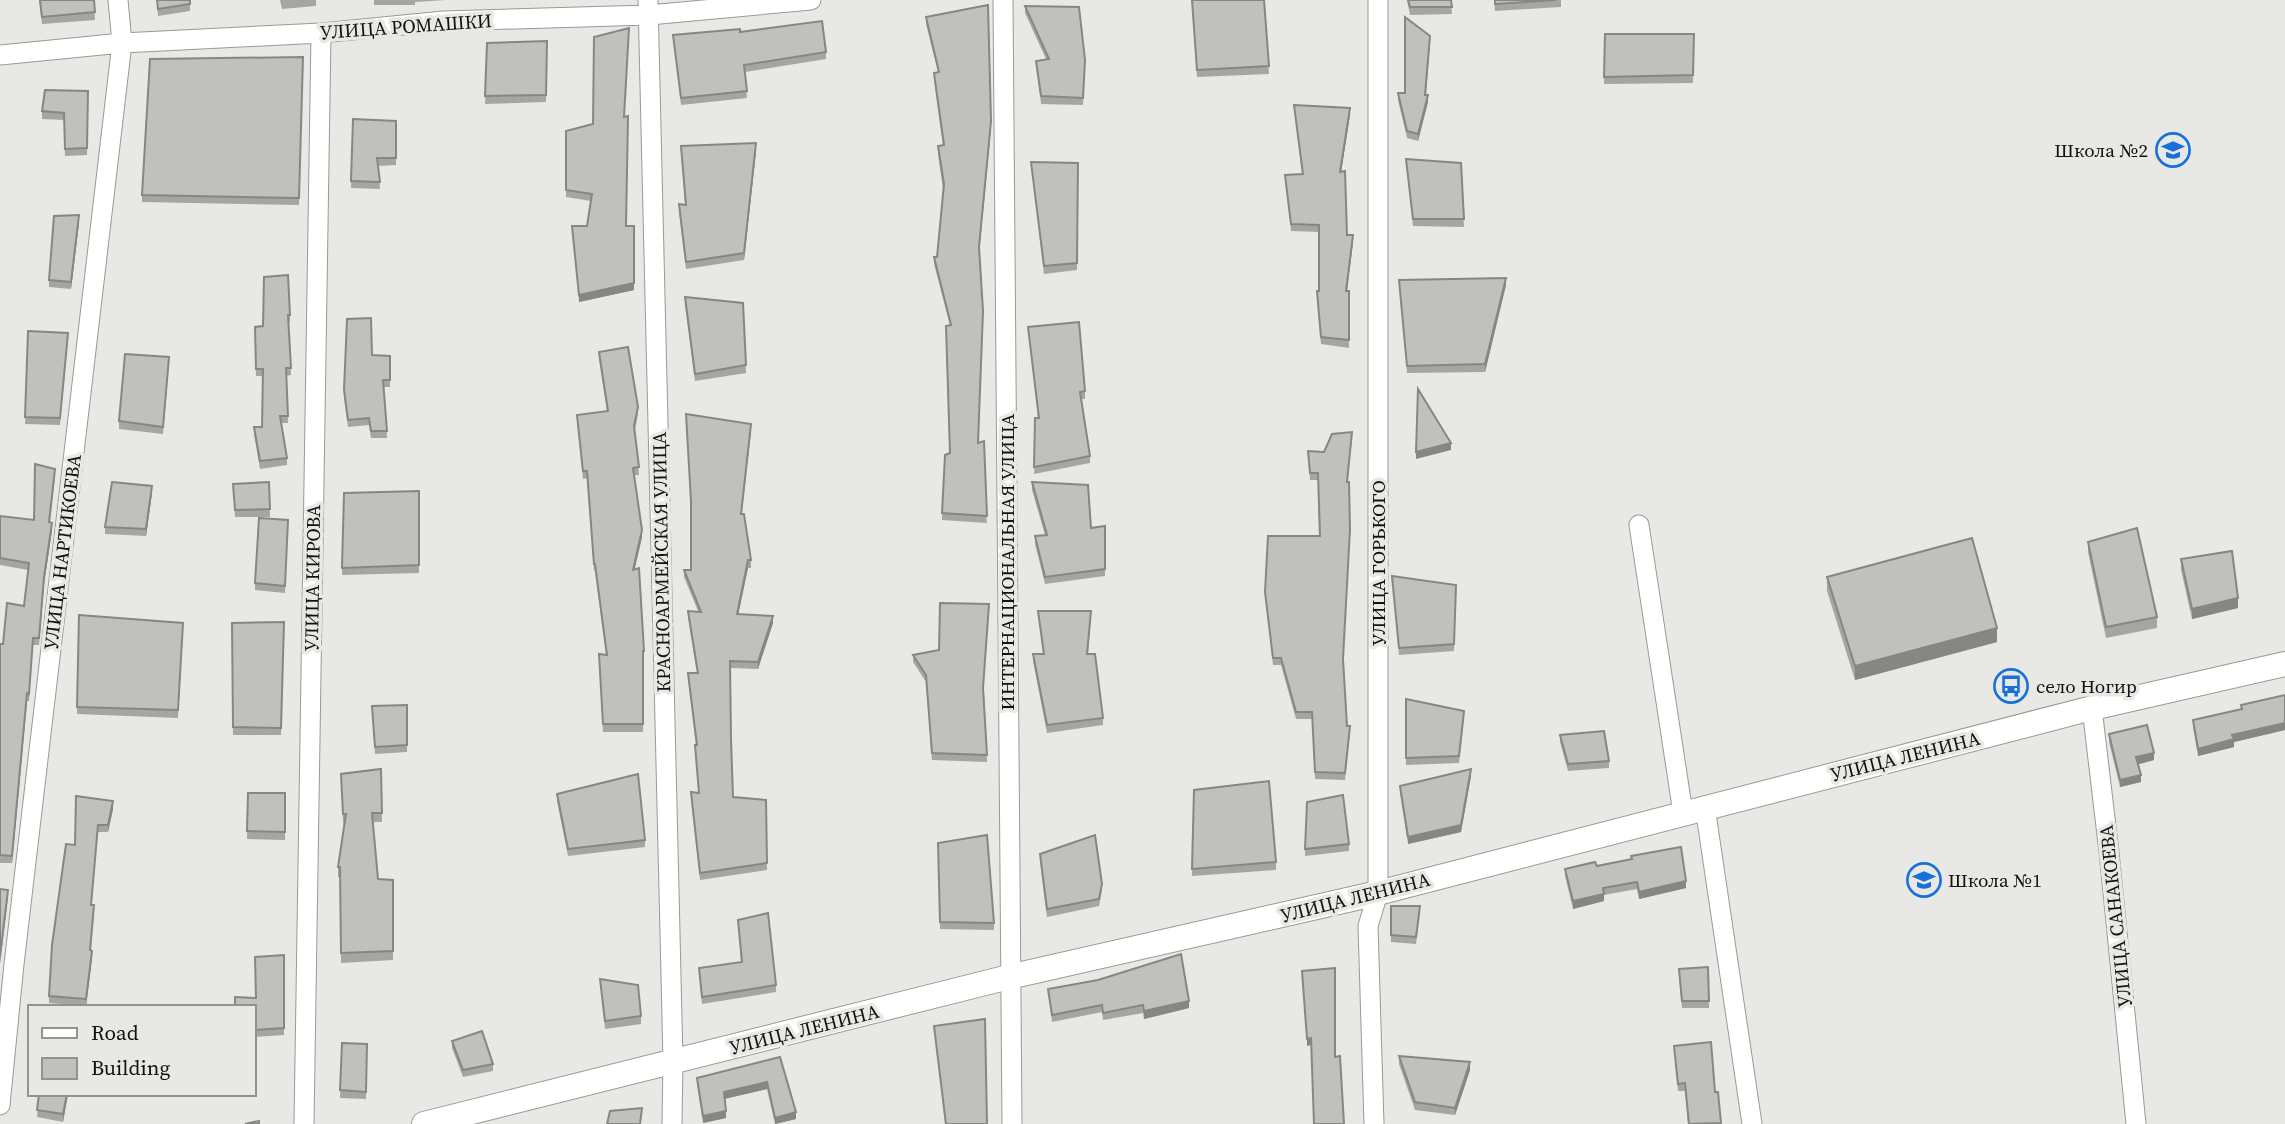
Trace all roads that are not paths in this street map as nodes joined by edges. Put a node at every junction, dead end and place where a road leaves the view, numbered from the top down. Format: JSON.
{"nodes":[{"id":1,"x":118,"y":0,"type":"edge"},
{"id":2,"x":811,"y":0,"type":"edge"},
{"id":3,"x":1003,"y":0,"type":"edge"},
{"id":4,"x":1378,"y":0,"type":"edge"},
{"id":5,"x":648,"y":8,"type":"edge"},
{"id":6,"x":321,"y":33,"type":"junction"},
{"id":7,"x":122,"y":43,"type":"junction"},
{"id":8,"x":0,"y":55,"type":"edge"},
{"id":9,"x":1639,"y":526,"type":"dead end"},
{"id":10,"x":2285,"y":664,"type":"edge"},
{"id":11,"x":2092,"y":708,"type":"junction"},
{"id":12,"x":1694,"y":810,"type":"junction"},
{"id":13,"x":1378,"y":892,"type":"junction"},
{"id":14,"x":1009,"y":977,"type":"junction"},
{"id":15,"x":673,"y":1061,"type":"junction"},
{"id":16,"x":0,"y":1105,"type":"edge"},
{"id":17,"x":304,"y":1124,"type":"edge"},
{"id":18,"x":424,"y":1124,"type":"edge"},
{"id":19,"x":672,"y":1124,"type":"edge"},
{"id":20,"x":1012,"y":1124,"type":"edge"},
{"id":21,"x":1374,"y":1124,"type":"edge"},
{"id":22,"x":1752,"y":1124,"type":"edge"},
{"id":23,"x":2136,"y":1124,"type":"edge"}],
"edges":[{"from":1,"to":7,"type":"street","name":"УЛИЦА НАРТИКОЕВА"},
{"from":2,"to":5,"type":"street","name":"УЛИЦА РОМАШКИ"},
{"from":3,"to":14,"type":"street","name":"ИНТЕРНАЦИОНАЛЬНАЯ УЛИЦА"},
{"from":4,"to":13,"type":"street","name":"УЛИЦА ГОРЬКОГО"},
{"from":5,"to":6,"type":"street","name":"УЛИЦА РОМАШКИ"},
{"from":5,"to":15,"type":"street","name":"КРАСНОАРМЕЙСКАЯ УЛИЦА"},
{"from":6,"to":7,"type":"street","name":"УЛИЦА РОМАШКИ"},
{"from":6,"to":17,"type":"street","name":"УЛИЦА КИРОВА"},
{"from":7,"to":8,"type":"street","name":"УЛИЦА РОМАШКИ"},
{"from":7,"to":16,"type":"street","name":"УЛИЦА НАРТИКОЕВА"},
{"from":9,"to":12,"type":"street"},
{"from":10,"to":11,"type":"street","name":"УЛИЦА ЛЕНИНА"},
{"from":11,"to":12,"type":"street","name":"УЛИЦА ЛЕНИНА"},
{"from":11,"to":23,"type":"street","name":"УЛИЦА САНАКОЕВА"},
{"from":12,"to":13,"type":"street","name":"УЛИЦА ЛЕНИНА"},
{"from":12,"to":22,"type":"street"},
{"from":13,"to":14,"type":"street","name":"УЛИЦА ЛЕНИНА"},
{"from":13,"to":21,"type":"street","name":"УЛИЦА ГОРЬКОГО"},
{"from":14,"to":15,"type":"street","name":"УЛИЦА ЛЕНИНА"},
{"from":14,"to":20,"type":"street","name":"ИНТЕРНАЦИОНАЛЬНАЯ УЛИЦА"},
{"from":15,"to":18,"type":"street","name":"УЛИЦА ЛЕНИНА"},
{"from":15,"to":19,"type":"street","name":"КРАСНОАРМЕЙСКАЯ УЛИЦА"}]}
